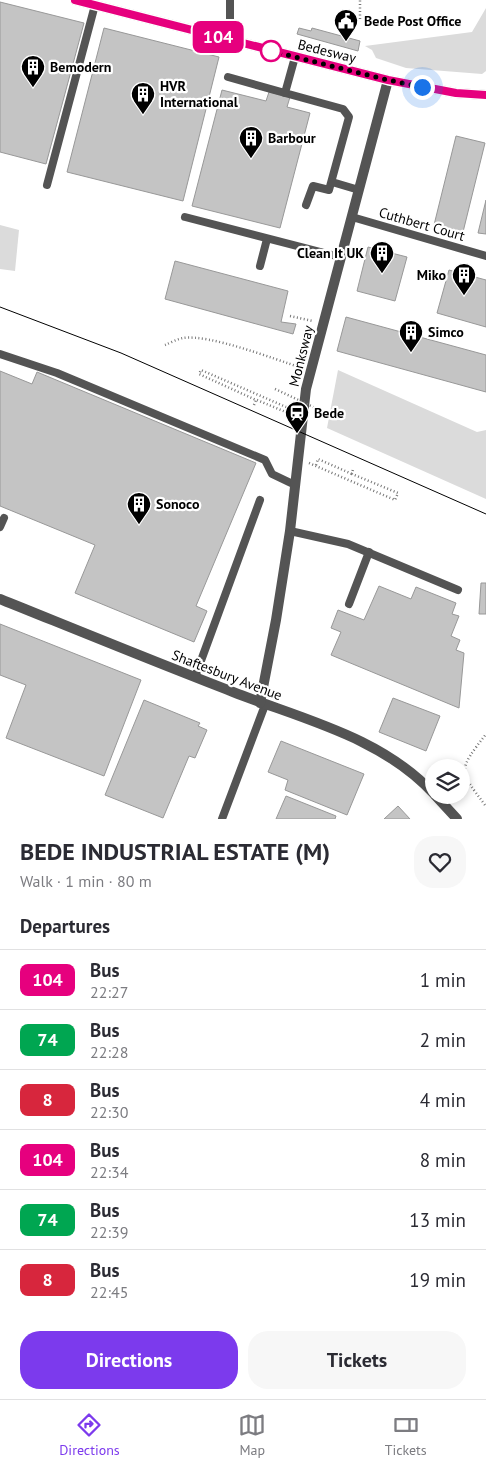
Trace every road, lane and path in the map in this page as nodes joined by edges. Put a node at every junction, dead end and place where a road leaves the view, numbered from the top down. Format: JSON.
{"nodes":[{"id":1,"x":75,"y":0,"type":"edge"},
{"id":2,"x":230,"y":0,"type":"edge"},
{"id":3,"x":360,"y":0,"type":"edge"},
{"id":4,"x":95,"y":5,"type":"junction"},
{"id":5,"x":360,"y":19,"type":"dead end"},
{"id":6,"x":230,"y":40,"type":"junction"},
{"id":7,"x":295,"y":57,"type":"junction"},
{"id":8,"x":228,"y":77,"type":"dead end"},
{"id":9,"x":388,"y":80,"type":"junction"},
{"id":10,"x":285,"y":92,"type":"junction"},
{"id":11,"x":486,"y":95,"type":"edge"},
{"id":12,"x":332,"y":182,"type":"junction"},
{"id":13,"x":47,"y":185,"type":"dead end"},
{"id":14,"x":359,"y":190,"type":"junction"},
{"id":15,"x":306,"y":205,"type":"dead end"},
{"id":16,"x":185,"y":217,"type":"dead end"},
{"id":17,"x":352,"y":217,"type":"junction"},
{"id":18,"x":267,"y":239,"type":"junction"},
{"id":19,"x":486,"y":256,"type":"edge"},
{"id":20,"x":340,"y":257,"type":"junction"},
{"id":21,"x":260,"y":266,"type":"dead end"},
{"id":22,"x":290,"y":316,"type":"dead end"},
{"id":23,"x":323,"y":323,"type":"junction"},
{"id":24,"x":165,"y":345,"type":"dead end"},
{"id":25,"x":0,"y":354,"type":"edge"},
{"id":26,"x":311,"y":371,"type":"junction"},
{"id":27,"x":276,"y":389,"type":"dead end"},
{"id":28,"x":256,"y":400,"type":"junction"},
{"id":29,"x":254,"y":405,"type":"dead end"},
{"id":30,"x":290,"y":409,"type":"junction"},
{"id":31,"x":324,"y":412,"type":"dead end"},
{"id":32,"x":303,"y":414,"type":"junction"},
{"id":33,"x":302,"y":460,"type":"dead end"},
{"id":34,"x":316,"y":465,"type":"junction"},
{"id":35,"x":353,"y":469,"type":"dead end"},
{"id":36,"x":352,"y":474,"type":"junction"},
{"id":37,"x":295,"y":486,"type":"junction"},
{"id":38,"x":260,"y":500,"type":"dead end"},
{"id":39,"x":4,"y":518,"type":"dead end"},
{"id":40,"x":0,"y":527,"type":"edge"},
{"id":41,"x":290,"y":531,"type":"junction"},
{"id":42,"x":369,"y":552,"type":"junction"},
{"id":43,"x":458,"y":590,"type":"dead end"},
{"id":44,"x":0,"y":599,"type":"edge"},
{"id":45,"x":349,"y":604,"type":"dead end"},
{"id":46,"x":195,"y":677,"type":"junction"},
{"id":47,"x":262,"y":704,"type":"junction"},
{"id":48,"x":486,"y":734,"type":"edge"},
{"id":49,"x":425,"y":786,"type":"edge"},
{"id":50,"x":443,"y":804,"type":"edge"},
{"id":51,"x":485,"y":806,"type":"edge"},
{"id":52,"x":222,"y":819,"type":"edge"},
{"id":53,"x":457,"y":819,"type":"edge"}],
"edges":[{"from":1,"to":4,"type":"street","name":"Bedesway"},
{"from":2,"to":6,"type":"lane"},
{"from":3,"to":5,"type":"path"},
{"from":4,"to":6,"type":"street","name":"Bedesway"},
{"from":4,"to":13,"type":"lane"},
{"from":6,"to":7,"type":"street","name":"Bedesway"},
{"from":7,"to":9,"type":"street","name":"Bedesway"},
{"from":7,"to":10,"type":"lane"},
{"from":8,"to":10,"type":"lane"},
{"from":9,"to":11,"type":"street","name":"Bedesway"},
{"from":9,"to":14,"type":"street","name":"Monksway"},
{"from":10,"to":12,"type":"lane"},
{"from":12,"to":14,"type":"lane"},
{"from":12,"to":15,"type":"lane"},
{"from":14,"to":17,"type":"street","name":"Monksway"},
{"from":16,"to":18,"type":"lane"},
{"from":17,"to":19,"type":"lane","name":"Cuthbert Court"},
{"from":17,"to":20,"type":"street","name":"Monksway"},
{"from":18,"to":20,"type":"lane"},
{"from":18,"to":21,"type":"lane"},
{"from":20,"to":23,"type":"street","name":"Monksway"},
{"from":22,"to":23,"type":"path"},
{"from":23,"to":26,"type":"street","name":"Monksway"},
{"from":24,"to":26,"type":"path"},
{"from":25,"to":37,"type":"lane"},
{"from":26,"to":32,"type":"street","name":"Monksway"},
{"from":27,"to":31,"type":"path","bridge":true},
{"from":28,"to":29,"type":"path"},
{"from":28,"to":30,"type":"path"},
{"from":28,"to":30,"type":"path"},
{"from":30,"to":32,"type":"path"},
{"from":32,"to":37,"type":"street","name":"Monksway"},
{"from":33,"to":34,"type":"path"},
{"from":34,"to":36,"type":"path"},
{"from":34,"to":36,"type":"path"},
{"from":35,"to":36,"type":"path"},
{"from":37,"to":41,"type":"street","name":"Monksway"},
{"from":38,"to":46,"type":"lane"},
{"from":39,"to":40,"type":"lane"},
{"from":41,"to":42,"type":"lane"},
{"from":41,"to":47,"type":"street","name":"Monksway"},
{"from":42,"to":43,"type":"lane"},
{"from":42,"to":45,"type":"lane"},
{"from":44,"to":46,"type":"street","name":"Shaftesbury Avenue"},
{"from":46,"to":47,"type":"street","name":"Shaftesbury Avenue"},
{"from":47,"to":49,"type":"street","name":"Shaftesbury Avenue"},
{"from":47,"to":52,"type":"lane"},
{"from":48,"to":51,"type":"path"},
{"from":50,"to":53,"type":"street","name":"Shaftesbury Avenue"}]}
